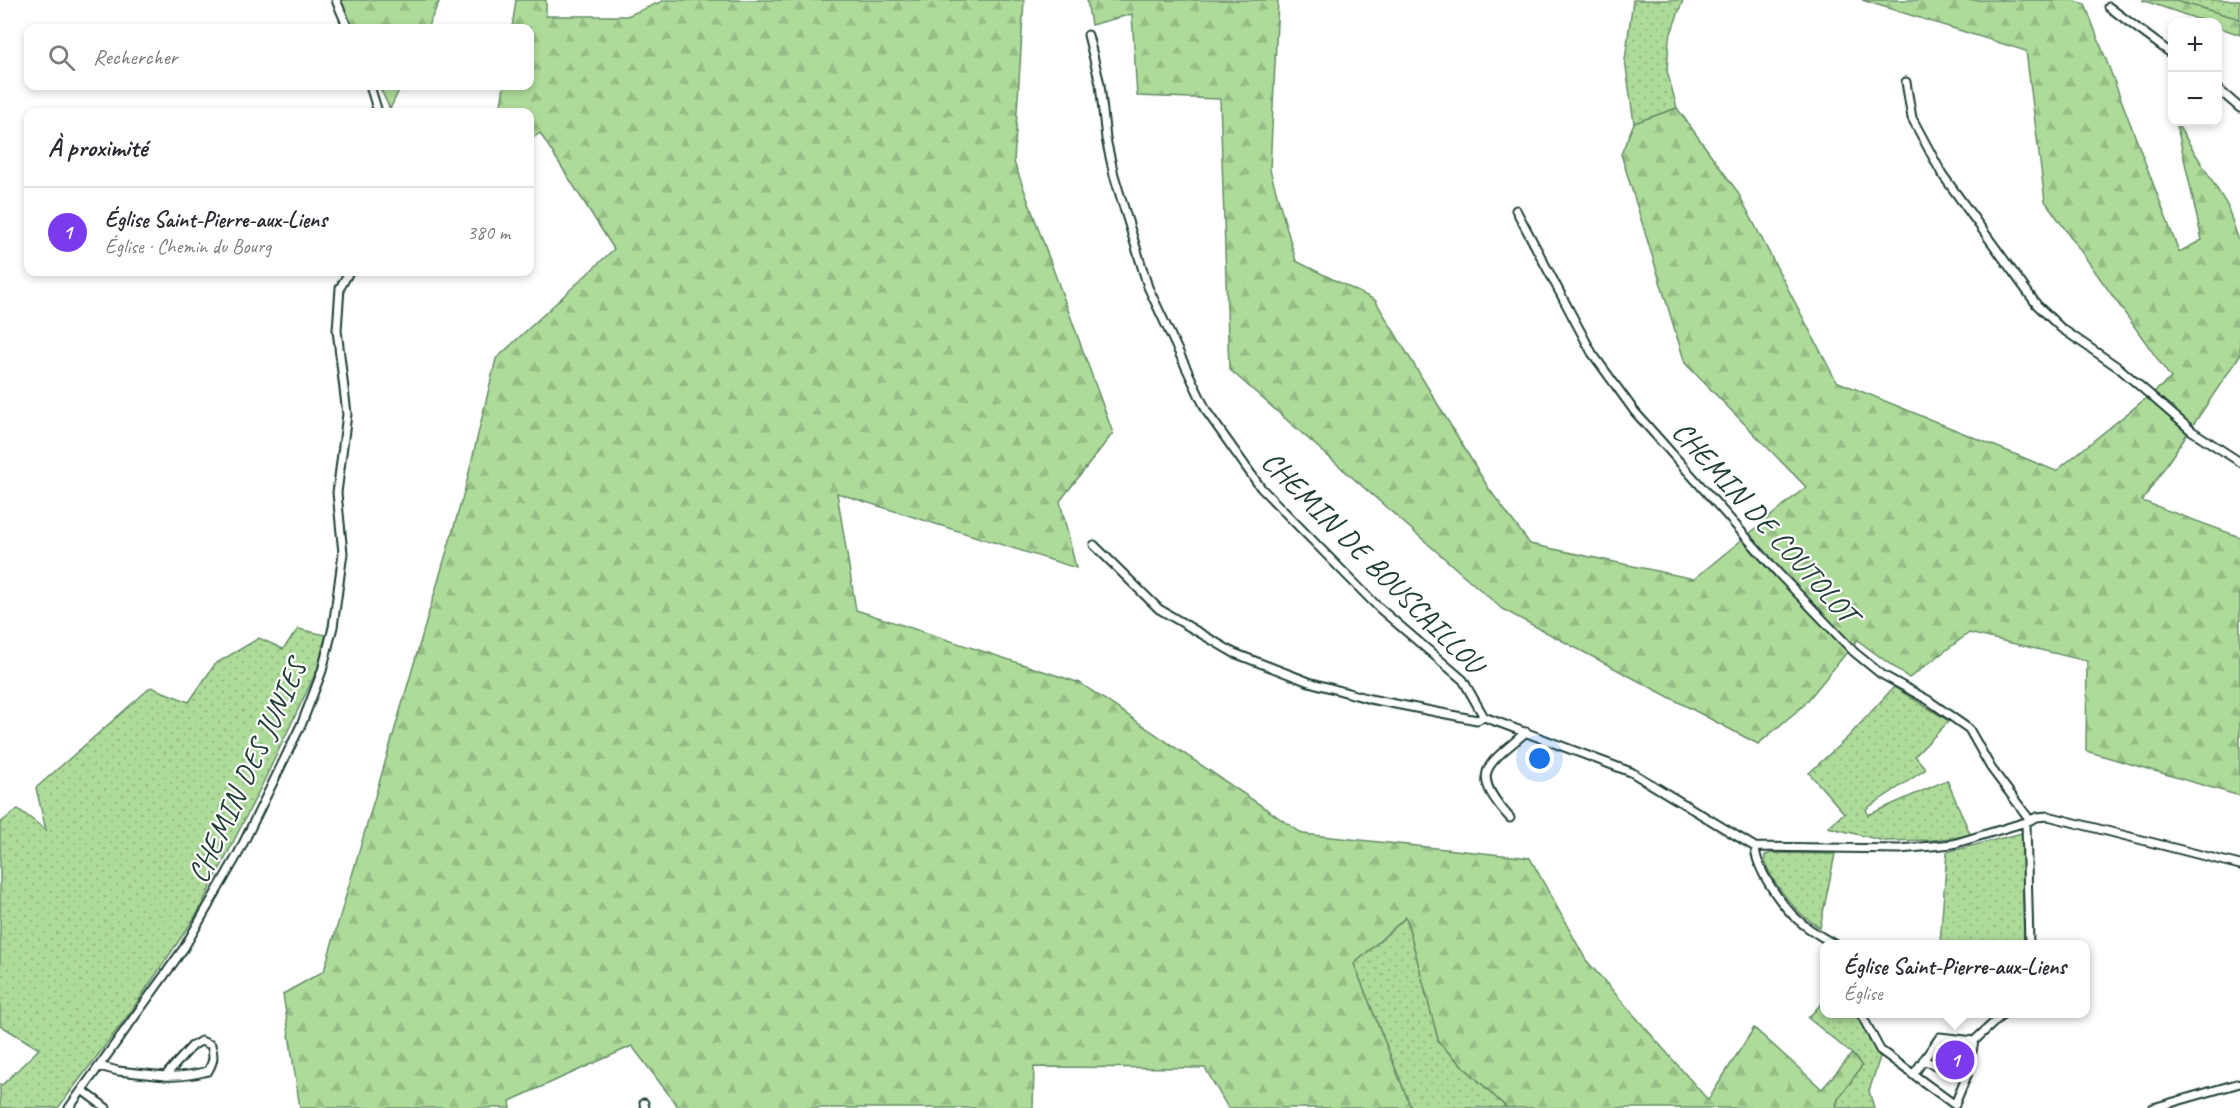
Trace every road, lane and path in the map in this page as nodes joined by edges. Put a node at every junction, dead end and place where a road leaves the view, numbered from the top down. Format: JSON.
{"nodes":[{"id":1,"x":336,"y":0,"type":"edge"},
{"id":2,"x":2109,"y":7,"type":"dead end"},
{"id":3,"x":346,"y":24,"type":"edge"},
{"id":4,"x":1088,"y":35,"type":"dead end"},
{"id":5,"x":2168,"y":51,"type":"edge"},
{"id":6,"x":1906,"y":82,"type":"dead end"},
{"id":7,"x":371,"y":90,"type":"edge"},
{"id":8,"x":2222,"y":93,"type":"edge"},
{"id":9,"x":377,"y":108,"type":"edge"},
{"id":10,"x":2240,"y":108,"type":"edge"},
{"id":11,"x":1516,"y":210,"type":"dead end"},
{"id":12,"x":347,"y":276,"type":"edge"},
{"id":13,"x":2240,"y":462,"type":"edge"},
{"id":14,"x":1094,"y":545,"type":"dead end"},
{"id":15,"x":1484,"y":717,"type":"junction"},
{"id":16,"x":1526,"y":732,"type":"junction"},
{"id":17,"x":1510,"y":818,"type":"dead end"},
{"id":18,"x":2028,"y":821,"type":"junction"},
{"id":19,"x":1755,"y":847,"type":"junction"},
{"id":20,"x":2240,"y":865,"type":"edge"},
{"id":21,"x":1827,"y":940,"type":"edge"},
{"id":22,"x":2029,"y":940,"type":"edge"},
{"id":23,"x":1863,"y":1018,"type":"edge"},
{"id":24,"x":1999,"y":1018,"type":"edge"},
{"id":25,"x":1974,"y":1041,"type":"junction"},
{"id":26,"x":1923,"y":1060,"type":"junction"},
{"id":27,"x":99,"y":1066,"type":"junction"},
{"id":28,"x":1913,"y":1075,"type":"junction"},
{"id":29,"x":165,"y":1076,"type":"junction"},
{"id":30,"x":1966,"y":1078,"type":"junction"},
{"id":31,"x":2240,"y":1083,"type":"edge"},
{"id":32,"x":82,"y":1090,"type":"junction"},
{"id":33,"x":1956,"y":1106,"type":"edge"},
{"id":34,"x":69,"y":1108,"type":"edge"},
{"id":35,"x":106,"y":1108,"type":"edge"},
{"id":36,"x":2153,"y":1108,"type":"edge"}],
"edges":[{"from":1,"to":3,"type":"street"},
{"from":2,"to":5,"type":"street"},
{"from":4,"to":15,"type":"street","name":"CHEMIN DE BOUSCAILLOU"},
{"from":6,"to":13,"type":"street"},
{"from":7,"to":9,"type":"street"},
{"from":8,"to":10,"type":"street"},
{"from":11,"to":18,"type":"street","name":"CHEMIN DE COUTOLOT"},
{"from":12,"to":27,"type":"street","name":"CHEMIN DES JUNIES"},
{"from":14,"to":15,"type":"street"},
{"from":15,"to":16,"type":"street"},
{"from":16,"to":17,"type":"street"},
{"from":16,"to":19,"type":"street"},
{"from":18,"to":19,"type":"street"},
{"from":18,"to":20,"type":"street"},
{"from":18,"to":22,"type":"street"},
{"from":19,"to":21,"type":"street"},
{"from":23,"to":28,"type":"street"},
{"from":24,"to":25,"type":"street"},
{"from":25,"to":26,"type":"street"},
{"from":25,"to":30,"type":"street"},
{"from":26,"to":28,"type":"street"},
{"from":26,"to":30,"type":"street"},
{"from":27,"to":29,"type":"street"},
{"from":27,"to":32,"type":"street","name":"CHEMIN DES JUNIES"},
{"from":28,"to":33,"type":"street"},
{"from":29,"to":29,"type":"street"},
{"from":30,"to":33,"type":"street"},
{"from":31,"to":36,"type":"street"},
{"from":32,"to":34,"type":"street","name":"CHEMIN DES JUNIES"},
{"from":32,"to":35,"type":"street"}]}
